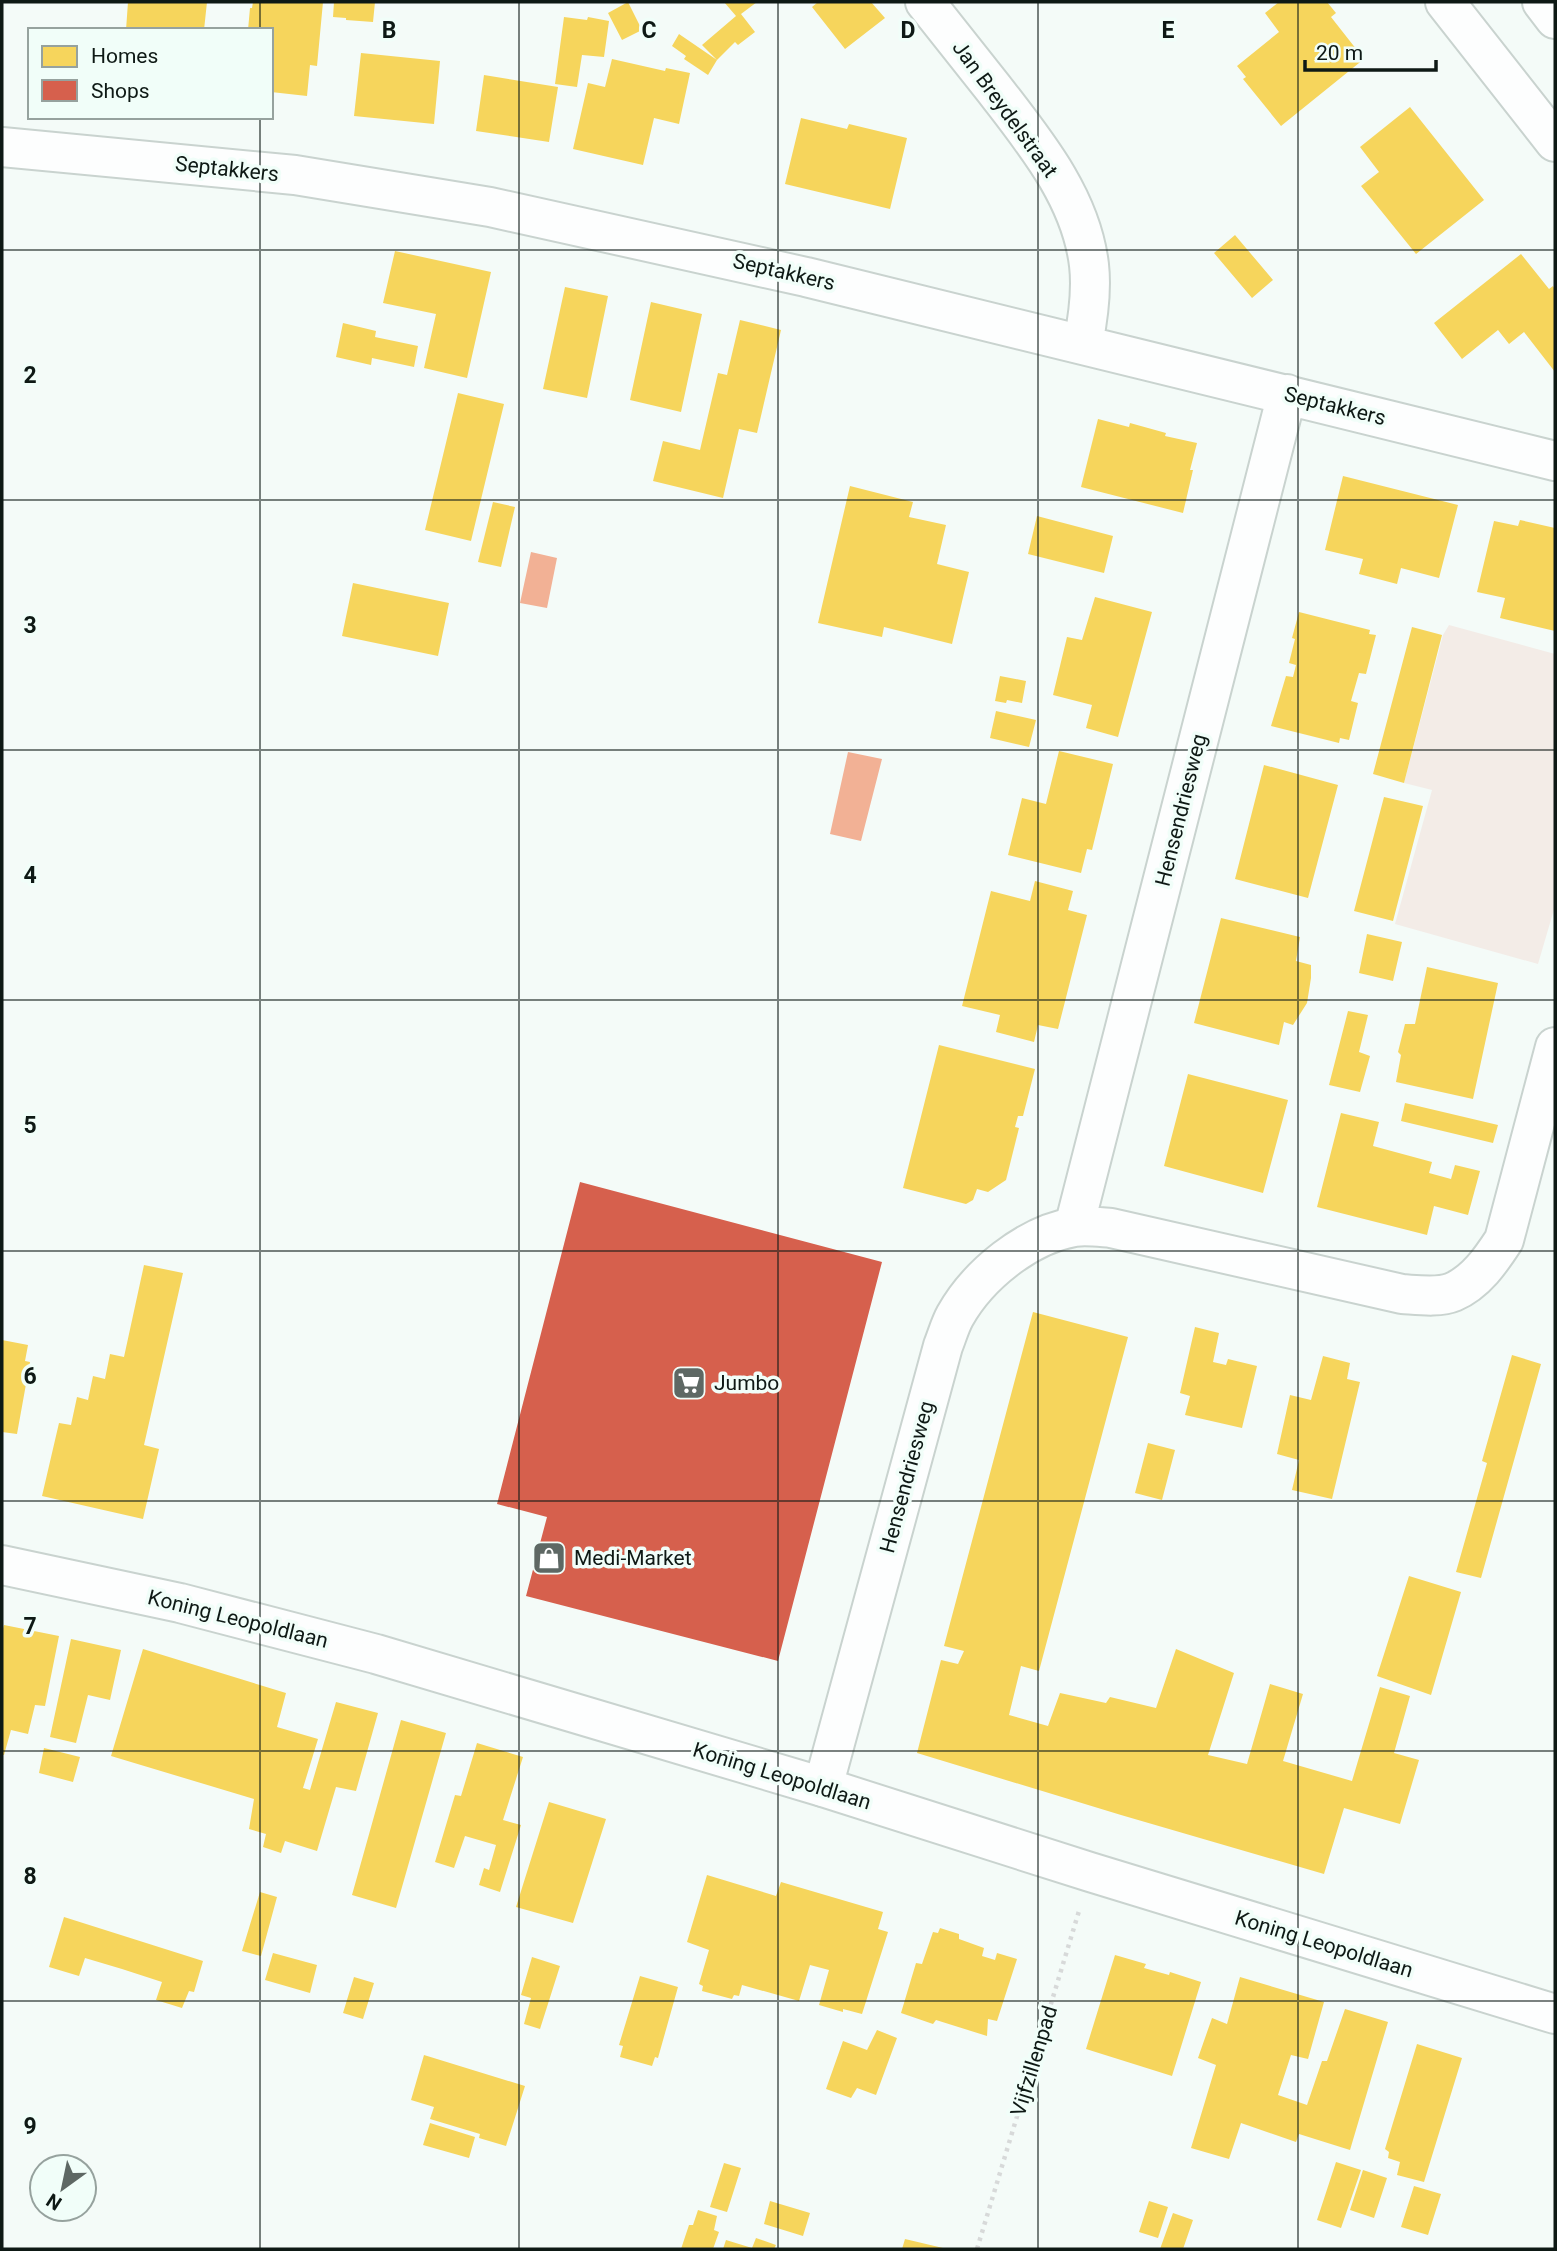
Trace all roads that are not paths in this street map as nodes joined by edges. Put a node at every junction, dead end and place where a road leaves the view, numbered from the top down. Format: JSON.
{"nodes":[{"id":1,"x":925,"y":2,"type":"edge"},
{"id":2,"x":1445,"y":2,"type":"edge"},
{"id":3,"x":1542,"y":2,"type":"edge"},
{"id":4,"x":1555,"y":19,"type":"edge"},
{"id":5,"x":1555,"y":142,"type":"edge"},
{"id":6,"x":2,"y":147,"type":"edge"},
{"id":7,"x":1083,"y":344,"type":"junction"},
{"id":8,"x":1287,"y":394,"type":"junction"},
{"id":9,"x":1555,"y":461,"type":"edge"},
{"id":10,"x":1555,"y":1047,"type":"edge"},
{"id":11,"x":1074,"y":1227,"type":"junction"},
{"id":12,"x":2,"y":1565,"type":"edge"},
{"id":13,"x":823,"y":1787,"type":"junction"},
{"id":14,"x":1555,"y":2014,"type":"edge"}],
"edges":[{"from":1,"to":7,"type":"street","name":"Jan Breydelstraat"},
{"from":2,"to":5,"type":"street"},
{"from":3,"to":4,"type":"street"},
{"from":6,"to":7,"type":"street","name":"Septakkers"},
{"from":7,"to":8,"type":"street","name":"Septakkers"},
{"from":8,"to":9,"type":"street","name":"Septakkers"},
{"from":8,"to":11,"type":"street","name":"Hensendriesweg"},
{"from":10,"to":11,"type":"street","name":"Hensendriesweg"},
{"from":11,"to":13,"type":"street","name":"Hensendriesweg"},
{"from":12,"to":13,"type":"street","name":"Koning Leopoldlaan"},
{"from":13,"to":14,"type":"street","name":"Koning Leopoldlaan"}]}
